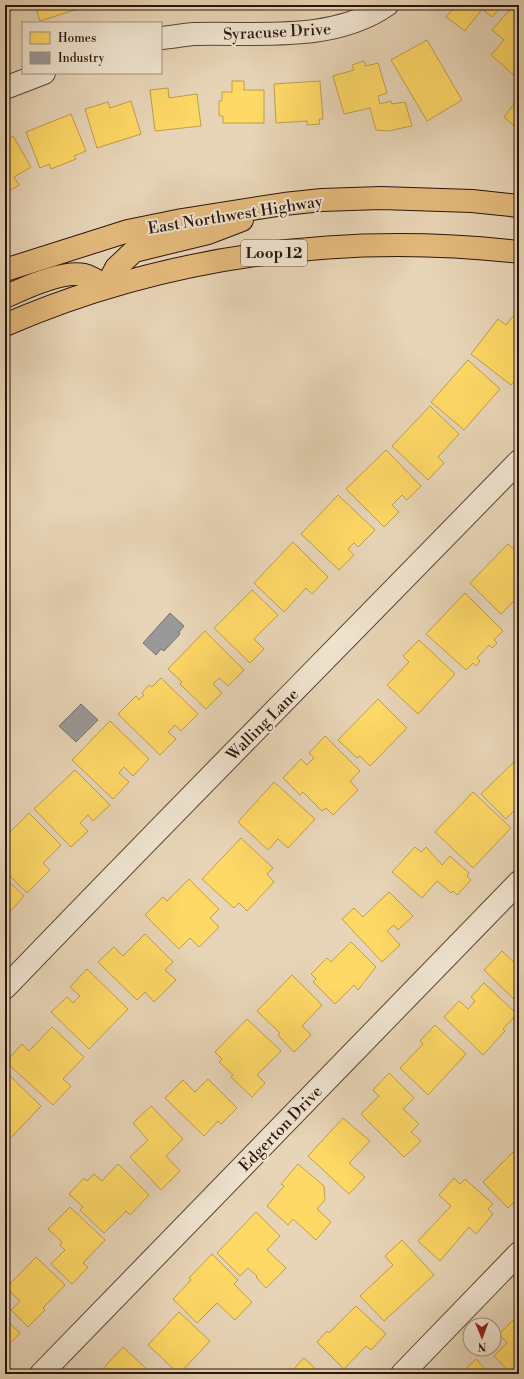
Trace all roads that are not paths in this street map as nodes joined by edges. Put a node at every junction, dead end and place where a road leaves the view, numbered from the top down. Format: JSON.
{"nodes":[{"id":1,"x":387,"y":5,"type":"edge"},
{"id":2,"x":162,"y":38,"type":"edge"},
{"id":3,"x":41,"y":74,"type":"edge"},
{"id":4,"x":5,"y":88,"type":"edge"},
{"id":5,"x":284,"y":204,"type":"junction"},
{"id":6,"x":519,"y":206,"type":"edge"},
{"id":7,"x":519,"y":252,"type":"edge"},
{"id":8,"x":5,"y":270,"type":"edge"},
{"id":9,"x":106,"y":287,"type":"junction"},
{"id":10,"x":5,"y":297,"type":"edge"},
{"id":11,"x":5,"y":325,"type":"edge"},
{"id":12,"x":519,"y":461,"type":"edge"},
{"id":13,"x":519,"y":882,"type":"edge"},
{"id":14,"x":5,"y":988,"type":"edge"},
{"id":15,"x":519,"y":1253,"type":"edge"},
{"id":16,"x":41,"y":1374,"type":"edge"},
{"id":17,"x":402,"y":1374,"type":"edge"}],
"edges":[{"from":1,"to":2,"type":"street","name":"Syracuse Drive"},
{"from":3,"to":4,"type":"street"},
{"from":5,"to":6,"type":"main road","name":"East Northwest Highway"},
{"from":5,"to":8,"type":"main road","name":"East Northwest Highway"},
{"from":5,"to":9,"type":"main road"},
{"from":7,"to":9,"type":"main road","number":"Loop 12"},
{"from":9,"to":10,"type":"main road"},
{"from":9,"to":11,"type":"main road","number":"Loop 12"},
{"from":12,"to":14,"type":"street","name":"Walling Lane"},
{"from":13,"to":16,"type":"street","name":"Edgerton Drive"},
{"from":15,"to":17,"type":"street"}]}
